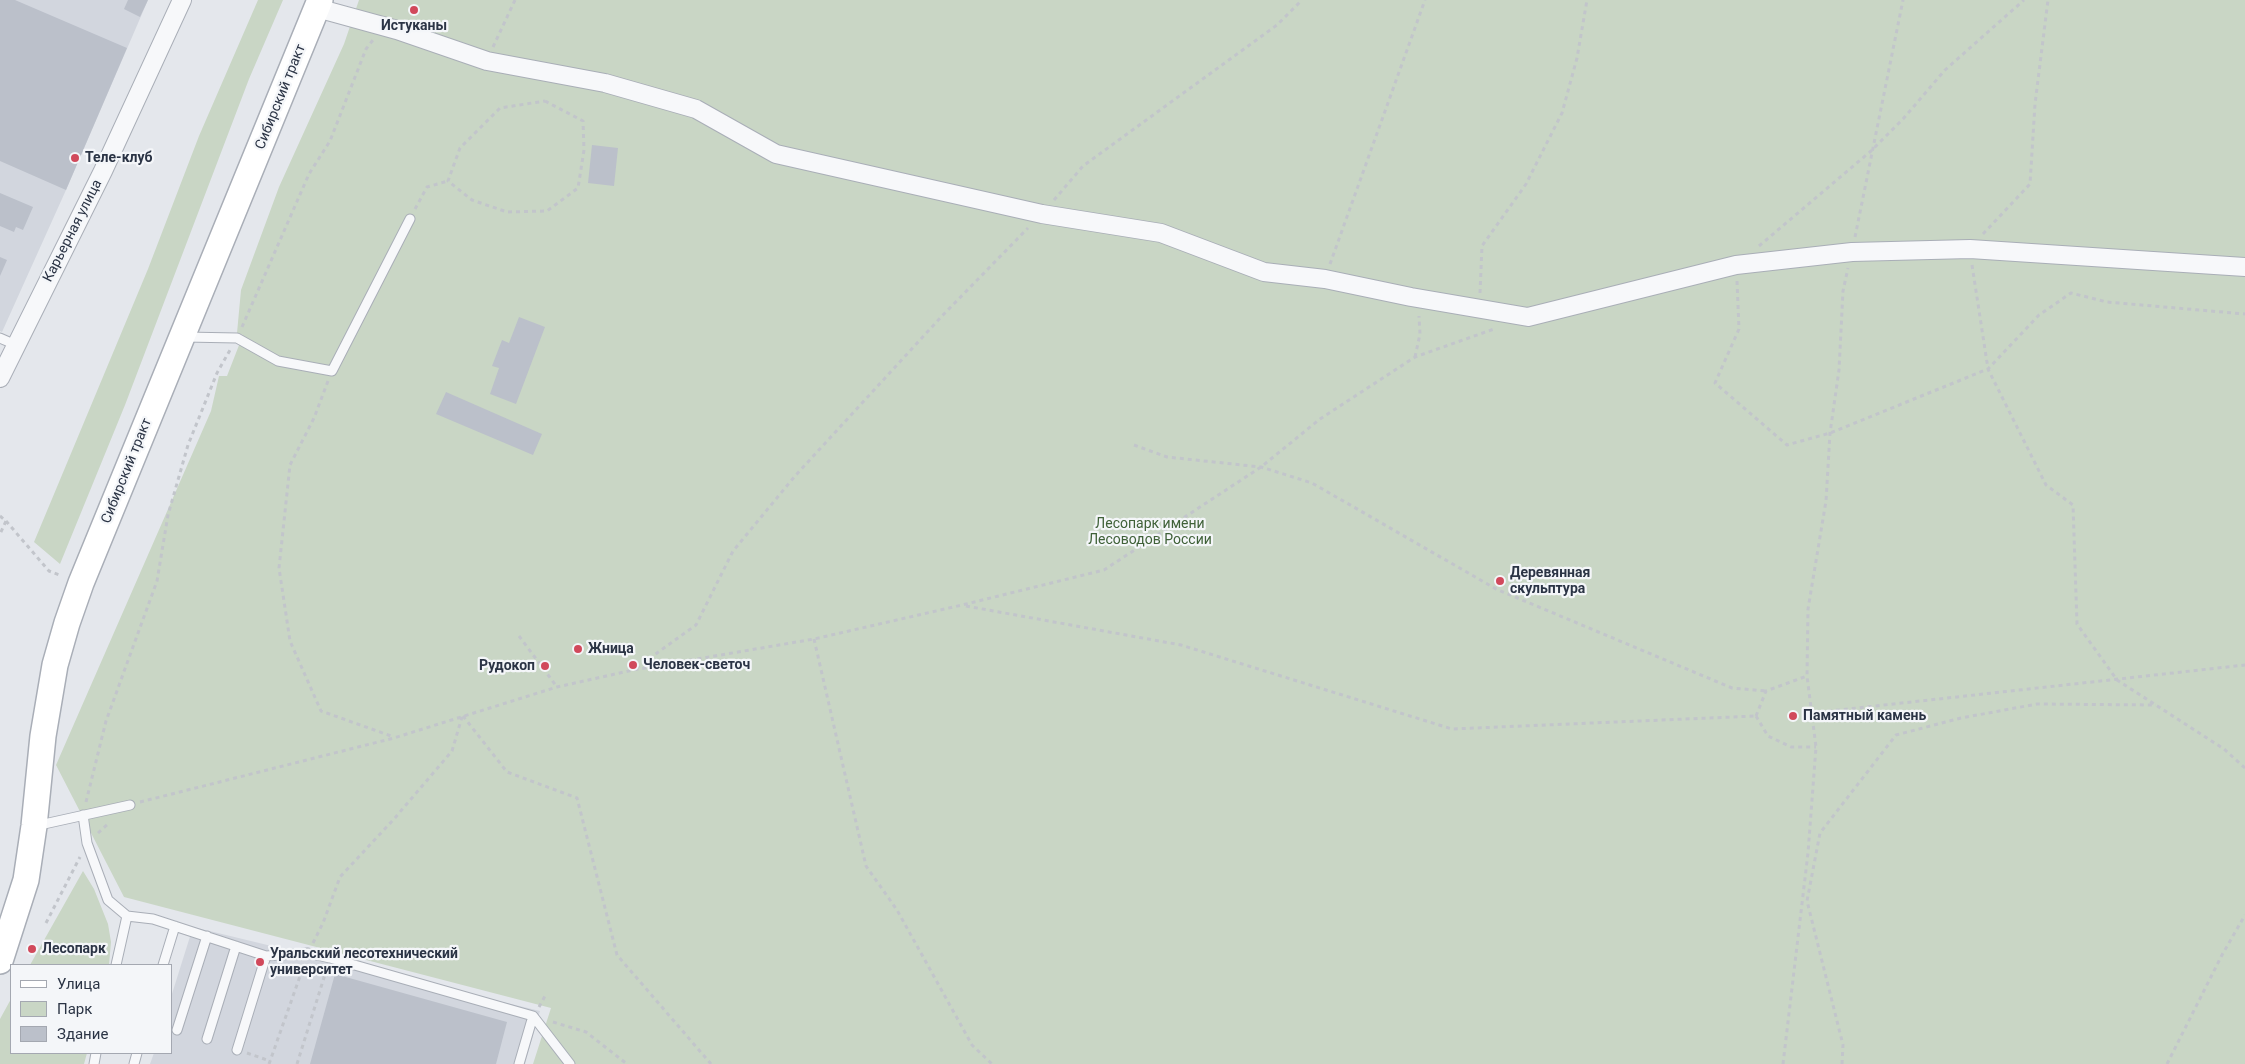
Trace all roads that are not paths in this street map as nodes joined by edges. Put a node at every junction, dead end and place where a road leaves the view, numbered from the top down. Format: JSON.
{"nodes":[{"id":1,"x":182,"y":0,"type":"edge"},
{"id":2,"x":319,"y":4,"type":"edge"},
{"id":3,"x":410,"y":219,"type":"road end"},
{"id":4,"x":2245,"y":267,"type":"edge"},
{"id":5,"x":182,"y":337,"type":"junction"},
{"id":6,"x":8,"y":341,"type":"edge"},
{"id":7,"x":0,"y":378,"type":"edge"},
{"id":8,"x":130,"y":805,"type":"road end"},
{"id":9,"x":83,"y":815,"type":"junction"},
{"id":10,"x":34,"y":826,"type":"junction"},
{"id":11,"x":127,"y":916,"type":"junction"},
{"id":12,"x":175,"y":926,"type":"junction"},
{"id":13,"x":207,"y":936,"type":"junction"},
{"id":14,"x":236,"y":946,"type":"junction"},
{"id":15,"x":266,"y":956,"type":"junction"},
{"id":16,"x":0,"y":961,"type":"edge"},
{"id":17,"x":116,"y":964,"type":"edge"},
{"id":18,"x":163,"y":964,"type":"edge"},
{"id":19,"x":534,"y":1016,"type":"junction"},
{"id":20,"x":177,"y":1030,"type":"dead end"},
{"id":21,"x":207,"y":1039,"type":"dead end"},
{"id":22,"x":237,"y":1050,"type":"dead end"},
{"id":23,"x":518,"y":1064,"type":"edge"},
{"id":24,"x":570,"y":1064,"type":"edge"}],
"edges":[{"from":1,"to":6,"type":"street","name":"Карьерная улица"},
{"from":2,"to":4,"type":"street"},
{"from":2,"to":5,"type":"main road","name":"Сибирский тракт"},
{"from":3,"to":5,"type":"lane"},
{"from":5,"to":10,"type":"main road","name":"Сибирский тракт"},
{"from":6,"to":7,"type":"street","name":"Карьерная улица"},
{"from":8,"to":9,"type":"lane"},
{"from":9,"to":10,"type":"lane"},
{"from":9,"to":11,"type":"lane"},
{"from":10,"to":16,"type":"main road","name":"Сибирский тракт"},
{"from":11,"to":12,"type":"lane"},
{"from":11,"to":17,"type":"lane"},
{"from":12,"to":13,"type":"lane"},
{"from":12,"to":18,"type":"lane"},
{"from":13,"to":14,"type":"lane"},
{"from":13,"to":20,"type":"lane"},
{"from":14,"to":15,"type":"lane"},
{"from":14,"to":21,"type":"lane"},
{"from":15,"to":19,"type":"lane"},
{"from":15,"to":22,"type":"lane"},
{"from":19,"to":23,"type":"lane"},
{"from":19,"to":24,"type":"lane"}]}
